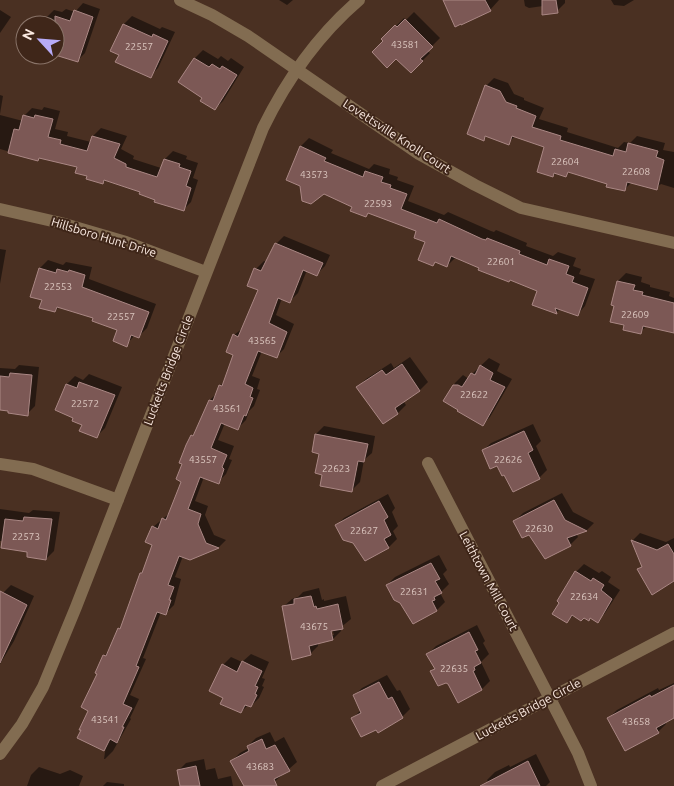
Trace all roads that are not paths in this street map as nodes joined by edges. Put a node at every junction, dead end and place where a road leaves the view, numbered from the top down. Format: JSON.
{"nodes":[{"id":1,"x":180,"y":0,"type":"edge"},
{"id":2,"x":359,"y":0,"type":"edge"},
{"id":3,"x":296,"y":69,"type":"junction"},
{"id":4,"x":0,"y":208,"type":"edge"},
{"id":5,"x":674,"y":243,"type":"edge"},
{"id":6,"x":206,"y":272,"type":"junction"},
{"id":7,"x":0,"y":464,"type":"edge"},
{"id":8,"x":428,"y":464,"type":"dead end"},
{"id":9,"x":118,"y":500,"type":"junction"},
{"id":10,"x":674,"y":633,"type":"edge"},
{"id":11,"x":550,"y":698,"type":"junction"},
{"id":12,"x":0,"y":754,"type":"edge"},
{"id":13,"x":382,"y":786,"type":"edge"},
{"id":14,"x":591,"y":786,"type":"edge"}],
"edges":[{"from":1,"to":3,"type":"street","name":"Lovettsville Knoll Court"},
{"from":2,"to":3,"type":"street","name":"Lucketts Bridge Circle"},
{"from":3,"to":5,"type":"street","name":"Lovettsville Knoll Court"},
{"from":3,"to":6,"type":"street","name":"Lucketts Bridge Circle"},
{"from":4,"to":6,"type":"street","name":"Hillsboro Hunt Drive"},
{"from":6,"to":9,"type":"street","name":"Lucketts Bridge Circle"},
{"from":7,"to":9,"type":"street"},
{"from":8,"to":11,"type":"street","name":"Leithtown Mill Court"},
{"from":9,"to":12,"type":"street","name":"Lucketts Bridge Circle"},
{"from":10,"to":11,"type":"street","name":"Lucketts Bridge Circle"},
{"from":11,"to":13,"type":"street","name":"Lucketts Bridge Circle"},
{"from":11,"to":14,"type":"street","name":"Leithtown Mill Court"}]}
